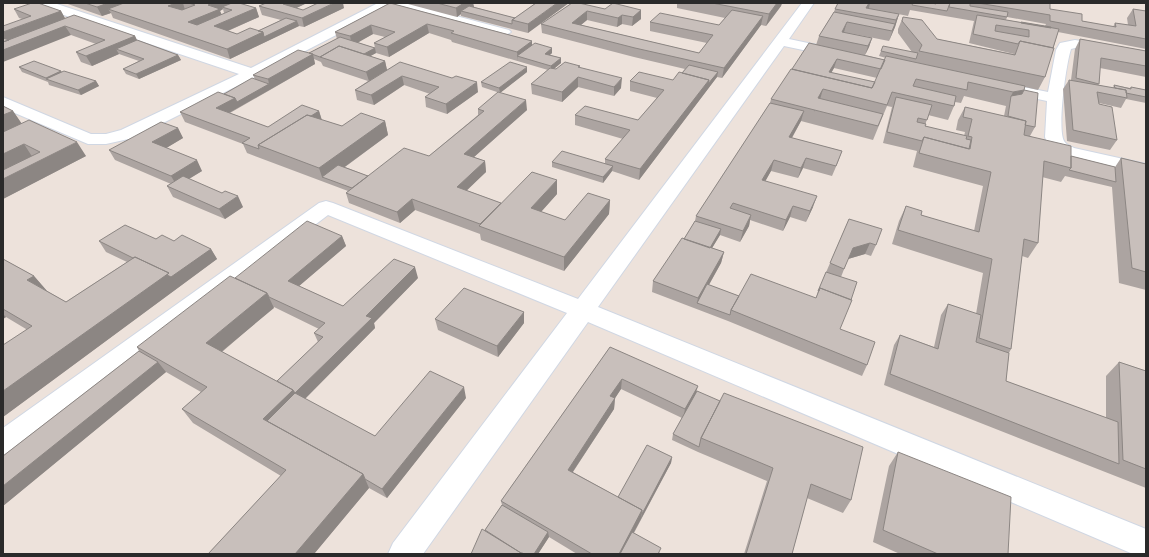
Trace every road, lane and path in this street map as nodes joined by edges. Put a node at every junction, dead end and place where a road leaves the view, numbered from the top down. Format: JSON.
{"nodes":[{"id":1,"x":41,"y":3,"type":"edge"},
{"id":2,"x":388,"y":3,"type":"edge"},
{"id":3,"x":396,"y":3,"type":"edge"},
{"id":4,"x":808,"y":3,"type":"edge"},
{"id":5,"x":506,"y":32,"type":"edge"},
{"id":6,"x":780,"y":41,"type":"junction"},
{"id":7,"x":849,"y":55,"type":"edge"},
{"id":8,"x":1146,"y":56,"type":"edge"},
{"id":9,"x":252,"y":73,"type":"junction"},
{"id":10,"x":994,"y":86,"type":"edge"},
{"id":11,"x":1055,"y":98,"type":"junction"},
{"id":12,"x":3,"y":102,"type":"edge"},
{"id":13,"x":48,"y":121,"type":"junction"},
{"id":14,"x":29,"y":130,"type":"edge"},
{"id":15,"x":1146,"y":169,"type":"edge"},
{"id":16,"x":583,"y":310,"type":"junction"},
{"id":17,"x":3,"y":444,"type":"edge"},
{"id":18,"x":1146,"y":544,"type":"edge"},
{"id":19,"x":404,"y":554,"type":"edge"}],
"edges":[{"from":1,"to":9,"type":"street"},
{"from":2,"to":9,"type":"street"},
{"from":3,"to":5,"type":"lane"},
{"from":4,"to":6,"type":"street"},
{"from":6,"to":7,"type":"street"},
{"from":6,"to":16,"type":"street"},
{"from":8,"to":11,"type":"street"},
{"from":9,"to":13,"type":"street"},
{"from":10,"to":11,"type":"street"},
{"from":11,"to":15,"type":"street"},
{"from":12,"to":13,"type":"street"},
{"from":13,"to":14,"type":"street"},
{"from":16,"to":17,"type":"street"},
{"from":16,"to":18,"type":"street"},
{"from":16,"to":19,"type":"street"}]}
